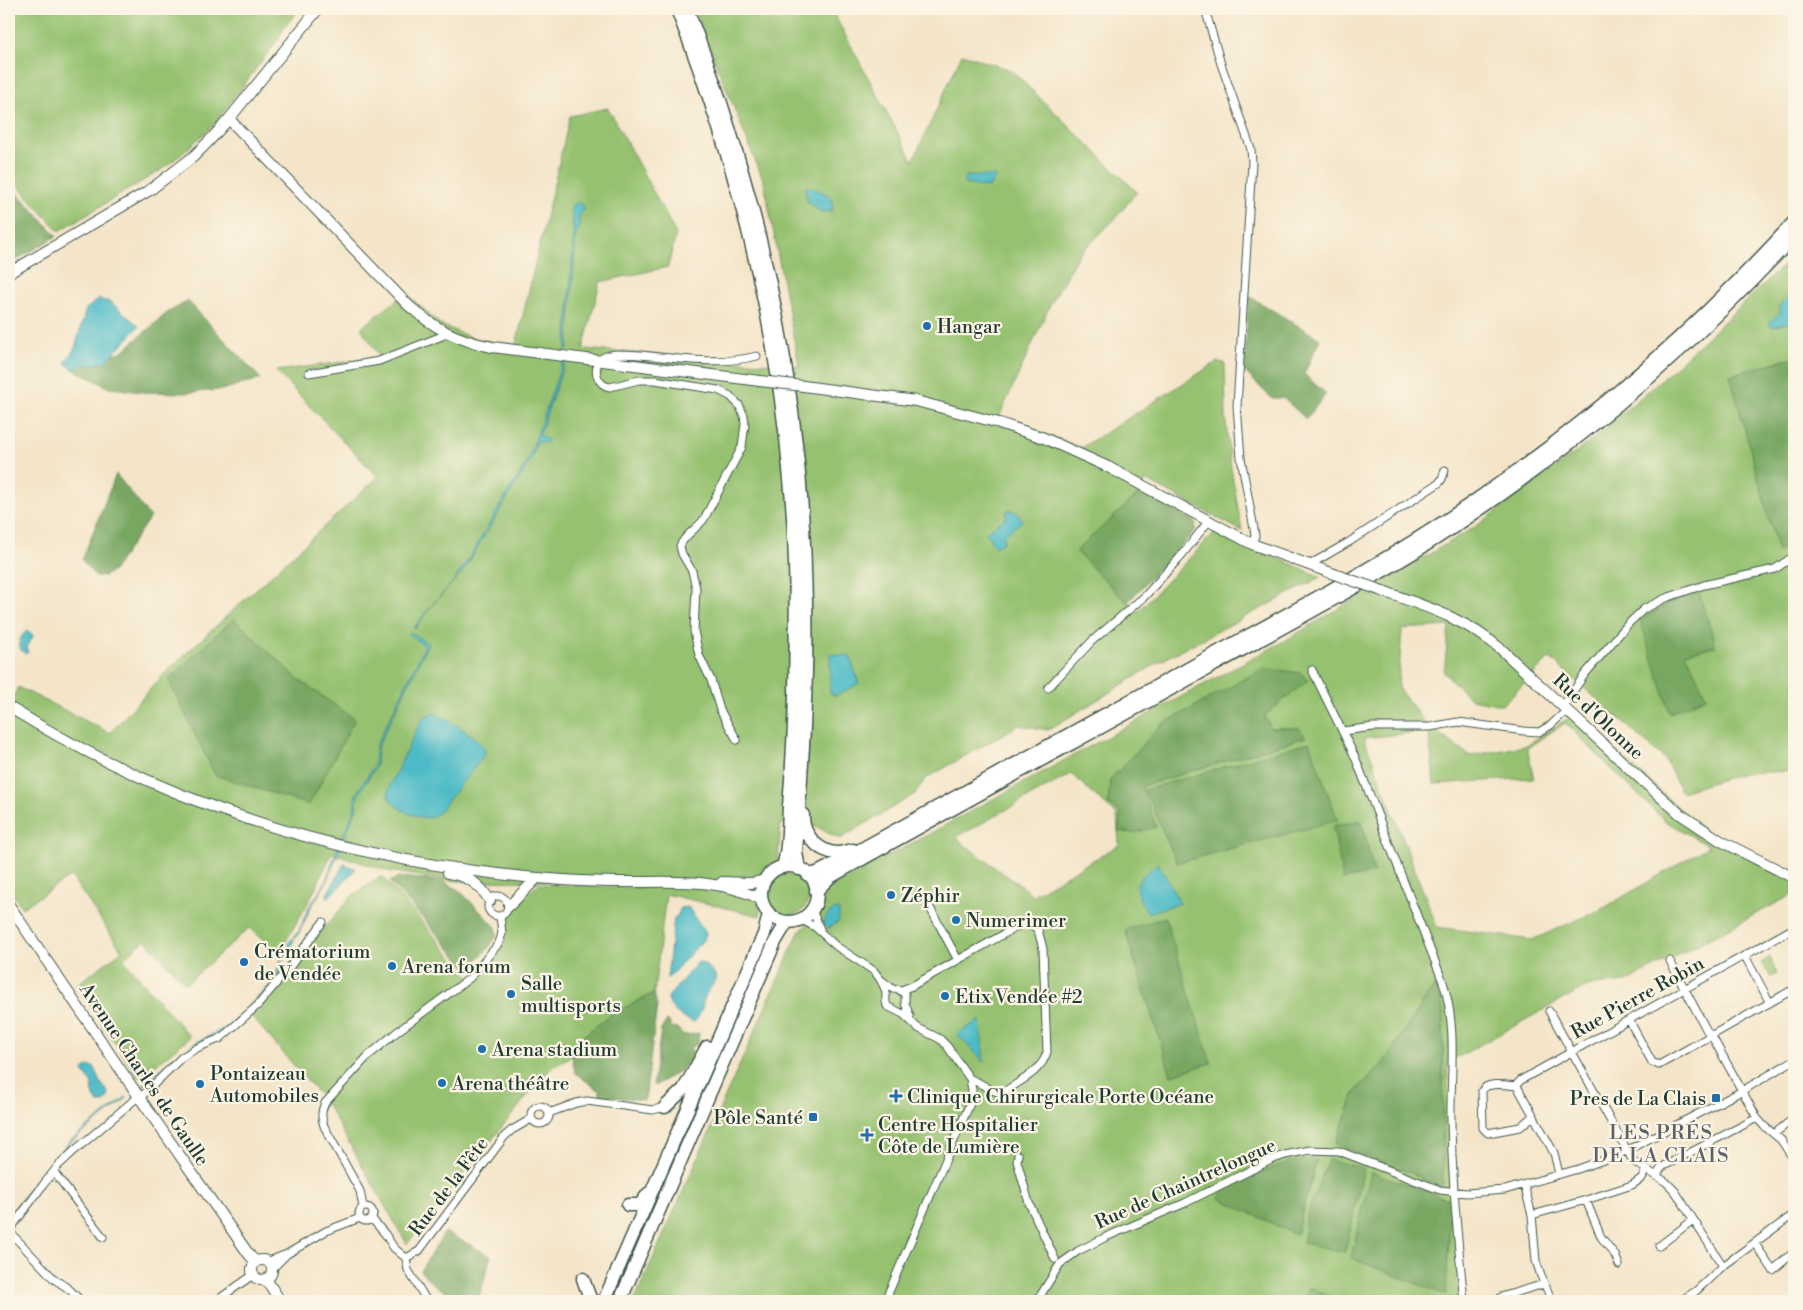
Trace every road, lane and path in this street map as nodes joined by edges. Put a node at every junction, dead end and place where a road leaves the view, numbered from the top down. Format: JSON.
{"nodes":[{"id":1,"x":318,"y":9,"type":"edge"},
{"id":2,"x":677,"y":9,"type":"edge"},
{"id":3,"x":687,"y":9,"type":"edge"},
{"id":4,"x":1205,"y":9,"type":"edge"},
{"id":5,"x":229,"y":119,"type":"junction"},
{"id":6,"x":1794,"y":222,"type":"edge"},
{"id":7,"x":1794,"y":236,"type":"edge"},
{"id":8,"x":9,"y":273,"type":"edge"},
{"id":9,"x":445,"y":332,"type":"junction"},
{"id":10,"x":757,"y":356,"type":"dead end"},
{"id":11,"x":600,"y":361,"type":"junction"},
{"id":12,"x":308,"y":373,"type":"dead end"},
{"id":13,"x":1446,"y":470,"type":"dead end"},
{"id":14,"x":1208,"y":522,"type":"junction"},
{"id":15,"x":1252,"y":544,"type":"junction"},
{"id":16,"x":1794,"y":556,"type":"edge"},
{"id":17,"x":1309,"y":565,"type":"junction"},
{"id":18,"x":1312,"y":670,"type":"dead end"},
{"id":19,"x":1048,"y":688,"type":"dead end"},
{"id":20,"x":9,"y":706,"type":"edge"},
{"id":21,"x":1565,"y":708,"type":"junction"},
{"id":22,"x":1343,"y":731,"type":"junction"},
{"id":23,"x":737,"y":740,"type":"dead end"},
{"id":24,"x":801,"y":774,"type":"junction"},
{"id":25,"x":863,"y":848,"type":"junction"},
{"id":26,"x":407,"y":860,"type":"junction"},
{"id":27,"x":783,"y":867,"type":"junction"},
{"id":28,"x":804,"y":872,"type":"junction"},
{"id":29,"x":537,"y":878,"type":"junction"},
{"id":30,"x":1794,"y":878,"type":"edge"},
{"id":31,"x":765,"y":880,"type":"junction"},
{"id":32,"x":705,"y":883,"type":"junction"},
{"id":33,"x":816,"y":891,"type":"junction"},
{"id":34,"x":762,"y":900,"type":"junction"},
{"id":35,"x":490,"y":901,"type":"junction"},
{"id":36,"x":9,"y":905,"type":"edge"},
{"id":37,"x":508,"y":906,"type":"junction"},
{"id":38,"x":929,"y":906,"type":"dead end"},
{"id":39,"x":812,"y":910,"type":"junction"},
{"id":40,"x":769,"y":914,"type":"junction"},
{"id":41,"x":500,"y":916,"type":"junction"},
{"id":42,"x":800,"y":920,"type":"junction"},
{"id":43,"x":323,"y":922,"type":"dead end"},
{"id":44,"x":787,"y":922,"type":"junction"},
{"id":45,"x":1794,"y":928,"type":"edge"},
{"id":46,"x":823,"y":934,"type":"junction"},
{"id":47,"x":1744,"y":956,"type":"junction"},
{"id":48,"x":958,"y":960,"type":"junction"},
{"id":49,"x":1670,"y":961,"type":"dead end"},
{"id":50,"x":748,"y":970,"type":"junction"},
{"id":51,"x":880,"y":979,"type":"junction"},
{"id":52,"x":893,"y":989,"type":"junction"},
{"id":53,"x":1684,"y":989,"type":"junction"},
{"id":54,"x":1794,"y":990,"type":"edge"},
{"id":55,"x":886,"y":994,"type":"junction"},
{"id":56,"x":904,"y":997,"type":"junction"},
{"id":57,"x":1770,"y":1003,"type":"junction"},
{"id":58,"x":896,"y":1009,"type":"junction"},
{"id":59,"x":1549,"y":1011,"type":"dead end"},
{"id":60,"x":1629,"y":1020,"type":"junction"},
{"id":61,"x":914,"y":1023,"type":"junction"},
{"id":62,"x":1710,"y":1036,"type":"junction"},
{"id":63,"x":1572,"y":1052,"type":"junction"},
{"id":64,"x":1794,"y":1060,"type":"edge"},
{"id":65,"x":970,"y":1079,"type":"junction"},
{"id":66,"x":1517,"y":1086,"type":"junction"},
{"id":67,"x":1742,"y":1091,"type":"junction"},
{"id":68,"x":139,"y":1097,"type":"junction"},
{"id":69,"x":666,"y":1107,"type":"joint"},
{"id":70,"x":549,"y":1113,"type":"junction"},
{"id":71,"x":1533,"y":1116,"type":"junction"},
{"id":72,"x":1757,"y":1118,"type":"junction"},
{"id":73,"x":1794,"y":1118,"type":"edge"},
{"id":74,"x":531,"y":1119,"type":"junction"},
{"id":75,"x":1774,"y":1134,"type":"junction"},
{"id":76,"x":1627,"y":1150,"type":"junction"},
{"id":77,"x":1018,"y":1155,"type":"dead end"},
{"id":78,"x":1794,"y":1160,"type":"edge"},
{"id":79,"x":1646,"y":1170,"type":"junction"},
{"id":80,"x":54,"y":1172,"type":"junction"},
{"id":81,"x":1559,"y":1174,"type":"junction"},
{"id":82,"x":660,"y":1175,"type":"junction"},
{"id":83,"x":1656,"y":1176,"type":"junction"},
{"id":84,"x":1524,"y":1185,"type":"junction"},
{"id":85,"x":1455,"y":1193,"type":"junction"},
{"id":86,"x":1586,"y":1200,"type":"junction"},
{"id":87,"x":628,"y":1205,"type":"dead end"},
{"id":88,"x":363,"y":1207,"type":"junction"},
{"id":89,"x":1794,"y":1214,"type":"edge"},
{"id":90,"x":1532,"y":1215,"type":"junction"},
{"id":91,"x":360,"y":1218,"type":"junction"},
{"id":92,"x":372,"y":1219,"type":"junction"},
{"id":93,"x":1693,"y":1220,"type":"junction"},
{"id":94,"x":9,"y":1231,"type":"edge"},
{"id":95,"x":103,"y":1237,"type":"dead end"},
{"id":96,"x":1755,"y":1244,"type":"junction"},
{"id":97,"x":1659,"y":1246,"type":"dead end"},
{"id":98,"x":1794,"y":1252,"type":"edge"},
{"id":99,"x":406,"y":1258,"type":"junction"},
{"id":100,"x":1054,"y":1260,"type":"dead end"},
{"id":101,"x":256,"y":1262,"type":"junction"},
{"id":102,"x":271,"y":1265,"type":"junction"},
{"id":103,"x":1618,"y":1265,"type":"dead end"},
{"id":104,"x":1723,"y":1266,"type":"junction"},
{"id":105,"x":253,"y":1275,"type":"junction"},
{"id":106,"x":582,"y":1278,"type":"dead end"},
{"id":107,"x":266,"y":1279,"type":"junction"},
{"id":108,"x":1544,"y":1284,"type":"junction"},
{"id":109,"x":1501,"y":1297,"type":"dead end"},
{"id":110,"x":1684,"y":1300,"type":"edge"},
{"id":111,"x":81,"y":1301,"type":"edge"},
{"id":112,"x":216,"y":1301,"type":"edge"},
{"id":113,"x":280,"y":1301,"type":"edge"},
{"id":114,"x":427,"y":1301,"type":"edge"},
{"id":115,"x":591,"y":1301,"type":"edge"},
{"id":116,"x":604,"y":1301,"type":"edge"},
{"id":117,"x":620,"y":1301,"type":"edge"},
{"id":118,"x":884,"y":1301,"type":"edge"},
{"id":119,"x":1037,"y":1301,"type":"edge"},
{"id":120,"x":1464,"y":1301,"type":"edge"},
{"id":121,"x":1552,"y":1301,"type":"edge"}],
"edges":[{"from":1,"to":5,"type":"street"},
{"from":2,"to":27,"type":"highway"},
{"from":3,"to":24,"type":"highway"},
{"from":4,"to":15,"type":"street"},
{"from":5,"to":8,"type":"street"},
{"from":5,"to":9,"type":"street","name":"Rue d'Olonne"},
{"from":6,"to":25,"type":"highway"},
{"from":7,"to":33,"type":"highway"},
{"from":9,"to":11,"type":"street","name":"Rue d'Olonne"},
{"from":9,"to":12,"type":"street"},
{"from":10,"to":11,"type":"street"},
{"from":11,"to":14,"type":"street","name":"Rue d'Olonne","bridge":true},
{"from":11,"to":23,"type":"street"},
{"from":13,"to":17,"type":"street"},
{"from":14,"to":15,"type":"street","name":"Rue d'Olonne"},
{"from":14,"to":19,"type":"street"},
{"from":15,"to":17,"type":"street","name":"Rue d'Olonne"},
{"from":16,"to":21,"type":"street"},
{"from":17,"to":21,"type":"street","name":"Rue d'Olonne","bridge":true},
{"from":18,"to":22,"type":"street"},
{"from":20,"to":26,"type":"street"},
{"from":21,"to":22,"type":"street"},
{"from":21,"to":30,"type":"street","name":"Rue d'Olonne"},
{"from":22,"to":85,"type":"street"},
{"from":24,"to":25,"type":"highway"},
{"from":24,"to":28,"type":"highway"},
{"from":25,"to":28,"type":"highway"},
{"from":26,"to":29,"type":"street"},
{"from":26,"to":35,"type":"street"},
{"from":27,"to":28,"type":"highway"},
{"from":27,"to":31,"type":"highway"},
{"from":28,"to":33,"type":"highway"},
{"from":29,"to":32,"type":"street"},
{"from":29,"to":37,"type":"street"},
{"from":31,"to":32,"type":"street"},
{"from":31,"to":34,"type":"highway"},
{"from":32,"to":34,"type":"street"},
{"from":33,"to":39,"type":"highway"},
{"from":34,"to":40,"type":"highway"},
{"from":35,"to":37,"type":"street"},
{"from":35,"to":41,"type":"street"},
{"from":36,"to":68,"type":"street","name":"Avenue Charles de Gaulle"},
{"from":37,"to":41,"type":"street"},
{"from":38,"to":48,"type":"street"},
{"from":39,"to":42,"type":"highway"},
{"from":39,"to":46,"type":"street"},
{"from":40,"to":44,"type":"highway"},
{"from":40,"to":50,"type":"highway"},
{"from":41,"to":88,"type":"street"},
{"from":42,"to":44,"type":"highway"},
{"from":42,"to":46,"type":"street"},
{"from":43,"to":68,"type":"street"},
{"from":44,"to":117,"type":"highway"},
{"from":45,"to":47,"type":"street","name":"Rue Pierre Robin"},
{"from":46,"to":51,"type":"street"},
{"from":47,"to":53,"type":"street","name":"Rue Pierre Robin"},
{"from":47,"to":57,"type":"street"},
{"from":48,"to":56,"type":"street"},
{"from":48,"to":65,"type":"street"},
{"from":49,"to":53,"type":"street"},
{"from":50,"to":69,"type":"highway"},
{"from":50,"to":82,"type":"highway"},
{"from":51,"to":52,"type":"street"},
{"from":51,"to":55,"type":"street"},
{"from":52,"to":55,"type":"street"},
{"from":52,"to":56,"type":"street"},
{"from":53,"to":60,"type":"street","name":"Rue Pierre Robin"},
{"from":53,"to":62,"type":"street"},
{"from":54,"to":57,"type":"street"},
{"from":55,"to":58,"type":"street"},
{"from":56,"to":58,"type":"street"},
{"from":56,"to":61,"type":"street"},
{"from":57,"to":62,"type":"street"},
{"from":58,"to":61,"type":"street"},
{"from":59,"to":63,"type":"street"},
{"from":60,"to":62,"type":"street"},
{"from":60,"to":63,"type":"street","name":"Rue Pierre Robin"},
{"from":61,"to":65,"type":"street"},
{"from":62,"to":67,"type":"street"},
{"from":63,"to":66,"type":"street","name":"Rue Pierre Robin"},
{"from":63,"to":76,"type":"street"},
{"from":64,"to":67,"type":"street","name":"Rue de Chaintrelongue"},
{"from":65,"to":118,"type":"street"},
{"from":66,"to":71,"type":"street"},
{"from":66,"to":71,"type":"street"},
{"from":67,"to":72,"type":"street"},
{"from":67,"to":76,"type":"street","name":"Rue de Chaintrelongue"},
{"from":68,"to":80,"type":"street"},
{"from":68,"to":101,"type":"street","name":"Avenue Charles de Gaulle"},
{"from":69,"to":70,"type":"street","name":"Rue de la Fête"},
{"from":70,"to":74,"type":"street","name":"Rue de la Fête"},
{"from":70,"to":74,"type":"street","name":"Rue de la Fête"},
{"from":71,"to":81,"type":"street"},
{"from":72,"to":75,"type":"street"},
{"from":72,"to":83,"type":"street"},
{"from":73,"to":75,"type":"street"},
{"from":74,"to":99,"type":"street","name":"Rue de la Fête"},
{"from":75,"to":78,"type":"street"},
{"from":76,"to":79,"type":"street"},
{"from":76,"to":81,"type":"street","name":"Rue de Chaintrelongue"},
{"from":77,"to":100,"type":"street"},
{"from":79,"to":83,"type":"street"},
{"from":79,"to":86,"type":"street"},
{"from":80,"to":94,"type":"street"},
{"from":80,"to":95,"type":"street"},
{"from":81,"to":84,"type":"street","name":"Rue de Chaintrelongue"},
{"from":82,"to":87,"type":"highway"},
{"from":82,"to":116,"type":"highway"},
{"from":83,"to":93,"type":"street"},
{"from":84,"to":85,"type":"street","name":"Rue de Chaintrelongue"},
{"from":84,"to":90,"type":"street"},
{"from":85,"to":119,"type":"street","name":"Rue de Chaintrelongue"},
{"from":85,"to":120,"type":"street"},
{"from":86,"to":90,"type":"street"},
{"from":86,"to":103,"type":"street"},
{"from":88,"to":91,"type":"street"},
{"from":88,"to":92,"type":"street"},
{"from":89,"to":96,"type":"street"},
{"from":90,"to":108,"type":"street"},
{"from":91,"to":92,"type":"street"},
{"from":91,"to":102,"type":"street"},
{"from":92,"to":99,"type":"street","name":"Rue de la Fête"},
{"from":93,"to":97,"type":"street"},
{"from":93,"to":104,"type":"street"},
{"from":94,"to":111,"type":"street"},
{"from":96,"to":98,"type":"street"},
{"from":96,"to":104,"type":"street"},
{"from":99,"to":114,"type":"street"},
{"from":101,"to":102,"type":"street"},
{"from":101,"to":105,"type":"street"},
{"from":102,"to":107,"type":"street"},
{"from":104,"to":110,"type":"street"},
{"from":105,"to":107,"type":"street"},
{"from":105,"to":112,"type":"street"},
{"from":106,"to":115,"type":"highway"},
{"from":107,"to":113,"type":"street"},
{"from":108,"to":109,"type":"street"},
{"from":108,"to":121,"type":"street"}]}
